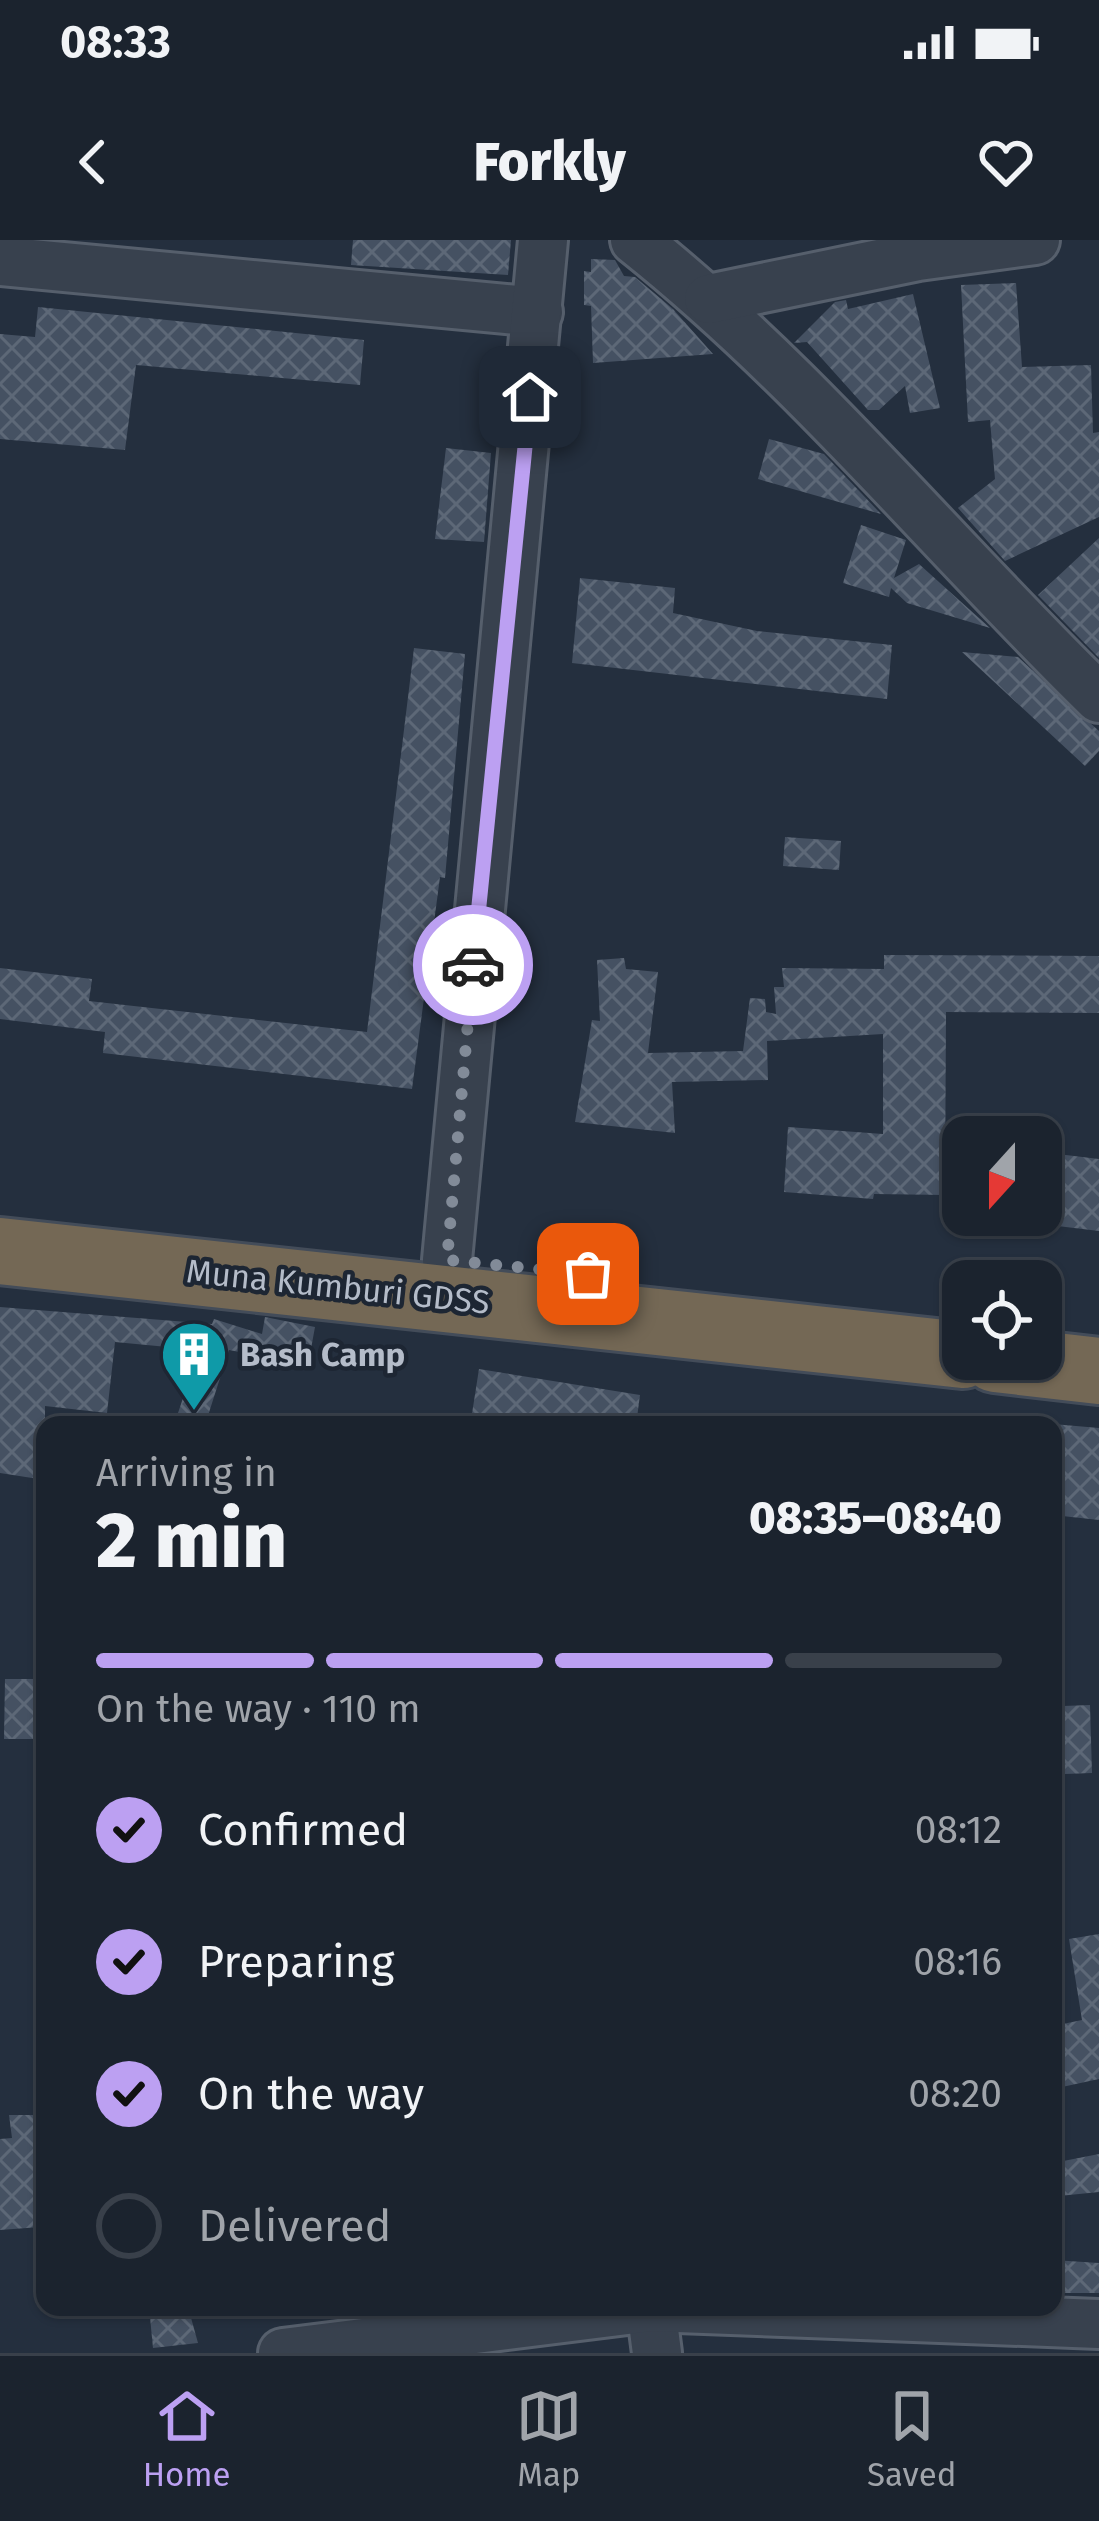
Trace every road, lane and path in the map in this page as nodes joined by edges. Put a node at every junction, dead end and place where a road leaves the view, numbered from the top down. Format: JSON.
{"nodes":[{"id":1,"x":543,"y":240,"type":"edge"},
{"id":2,"x":634,"y":240,"type":"edge"},
{"id":3,"x":1034,"y":240,"type":"edge"},
{"id":4,"x":0,"y":262,"type":"edge"},
{"id":5,"x":709,"y":299,"type":"junction"},
{"id":6,"x":538,"y":313,"type":"junction"},
{"id":7,"x":1099,"y":698,"type":"edge"},
{"id":8,"x":0,"y":1210,"type":"edge"},
{"id":9,"x":0,"y":1250,"type":"edge"},
{"id":10,"x":447,"y":1260,"type":"junction"},
{"id":11,"x":942,"y":1311,"type":"edge"},
{"id":12,"x":1062,"y":1323,"type":"edge"},
{"id":13,"x":1099,"y":1327,"type":"edge"},
{"id":14,"x":942,"y":1353,"type":"edge"},
{"id":15,"x":1062,"y":1367,"type":"edge"},
{"id":16,"x":1099,"y":1371,"type":"edge"},
{"id":17,"x":592,"y":2316,"type":"edge"},
{"id":18,"x":652,"y":2316,"type":"edge"},
{"id":19,"x":888,"y":2316,"type":"edge"},
{"id":20,"x":1099,"y":2324,"type":"edge"},
{"id":21,"x":410,"y":2344,"type":"edge"},
{"id":22,"x":283,"y":2353,"type":"edge"},
{"id":23,"x":657,"y":2353,"type":"edge"}],
"edges":[{"from":1,"to":6,"type":"street"},
{"from":2,"to":5,"type":"street"},
{"from":3,"to":5,"type":"street"},
{"from":4,"to":6,"type":"street"},
{"from":5,"to":7,"type":"street"},
{"from":6,"to":10,"type":"street"},
{"from":8,"to":10,"type":"highway","name":"Muna Kumburi GDSS"},
{"from":9,"to":14,"type":"highway","name":"Muna Kumburi GDSS"},
{"from":10,"to":11,"type":"highway","name":"Muna Kumburi GDSS"},
{"from":12,"to":13,"type":"highway"},
{"from":15,"to":16,"type":"highway"},
{"from":17,"to":21,"type":"street"},
{"from":18,"to":23,"type":"street"},
{"from":19,"to":20,"type":"street"},
{"from":21,"to":22,"type":"street"}]}
